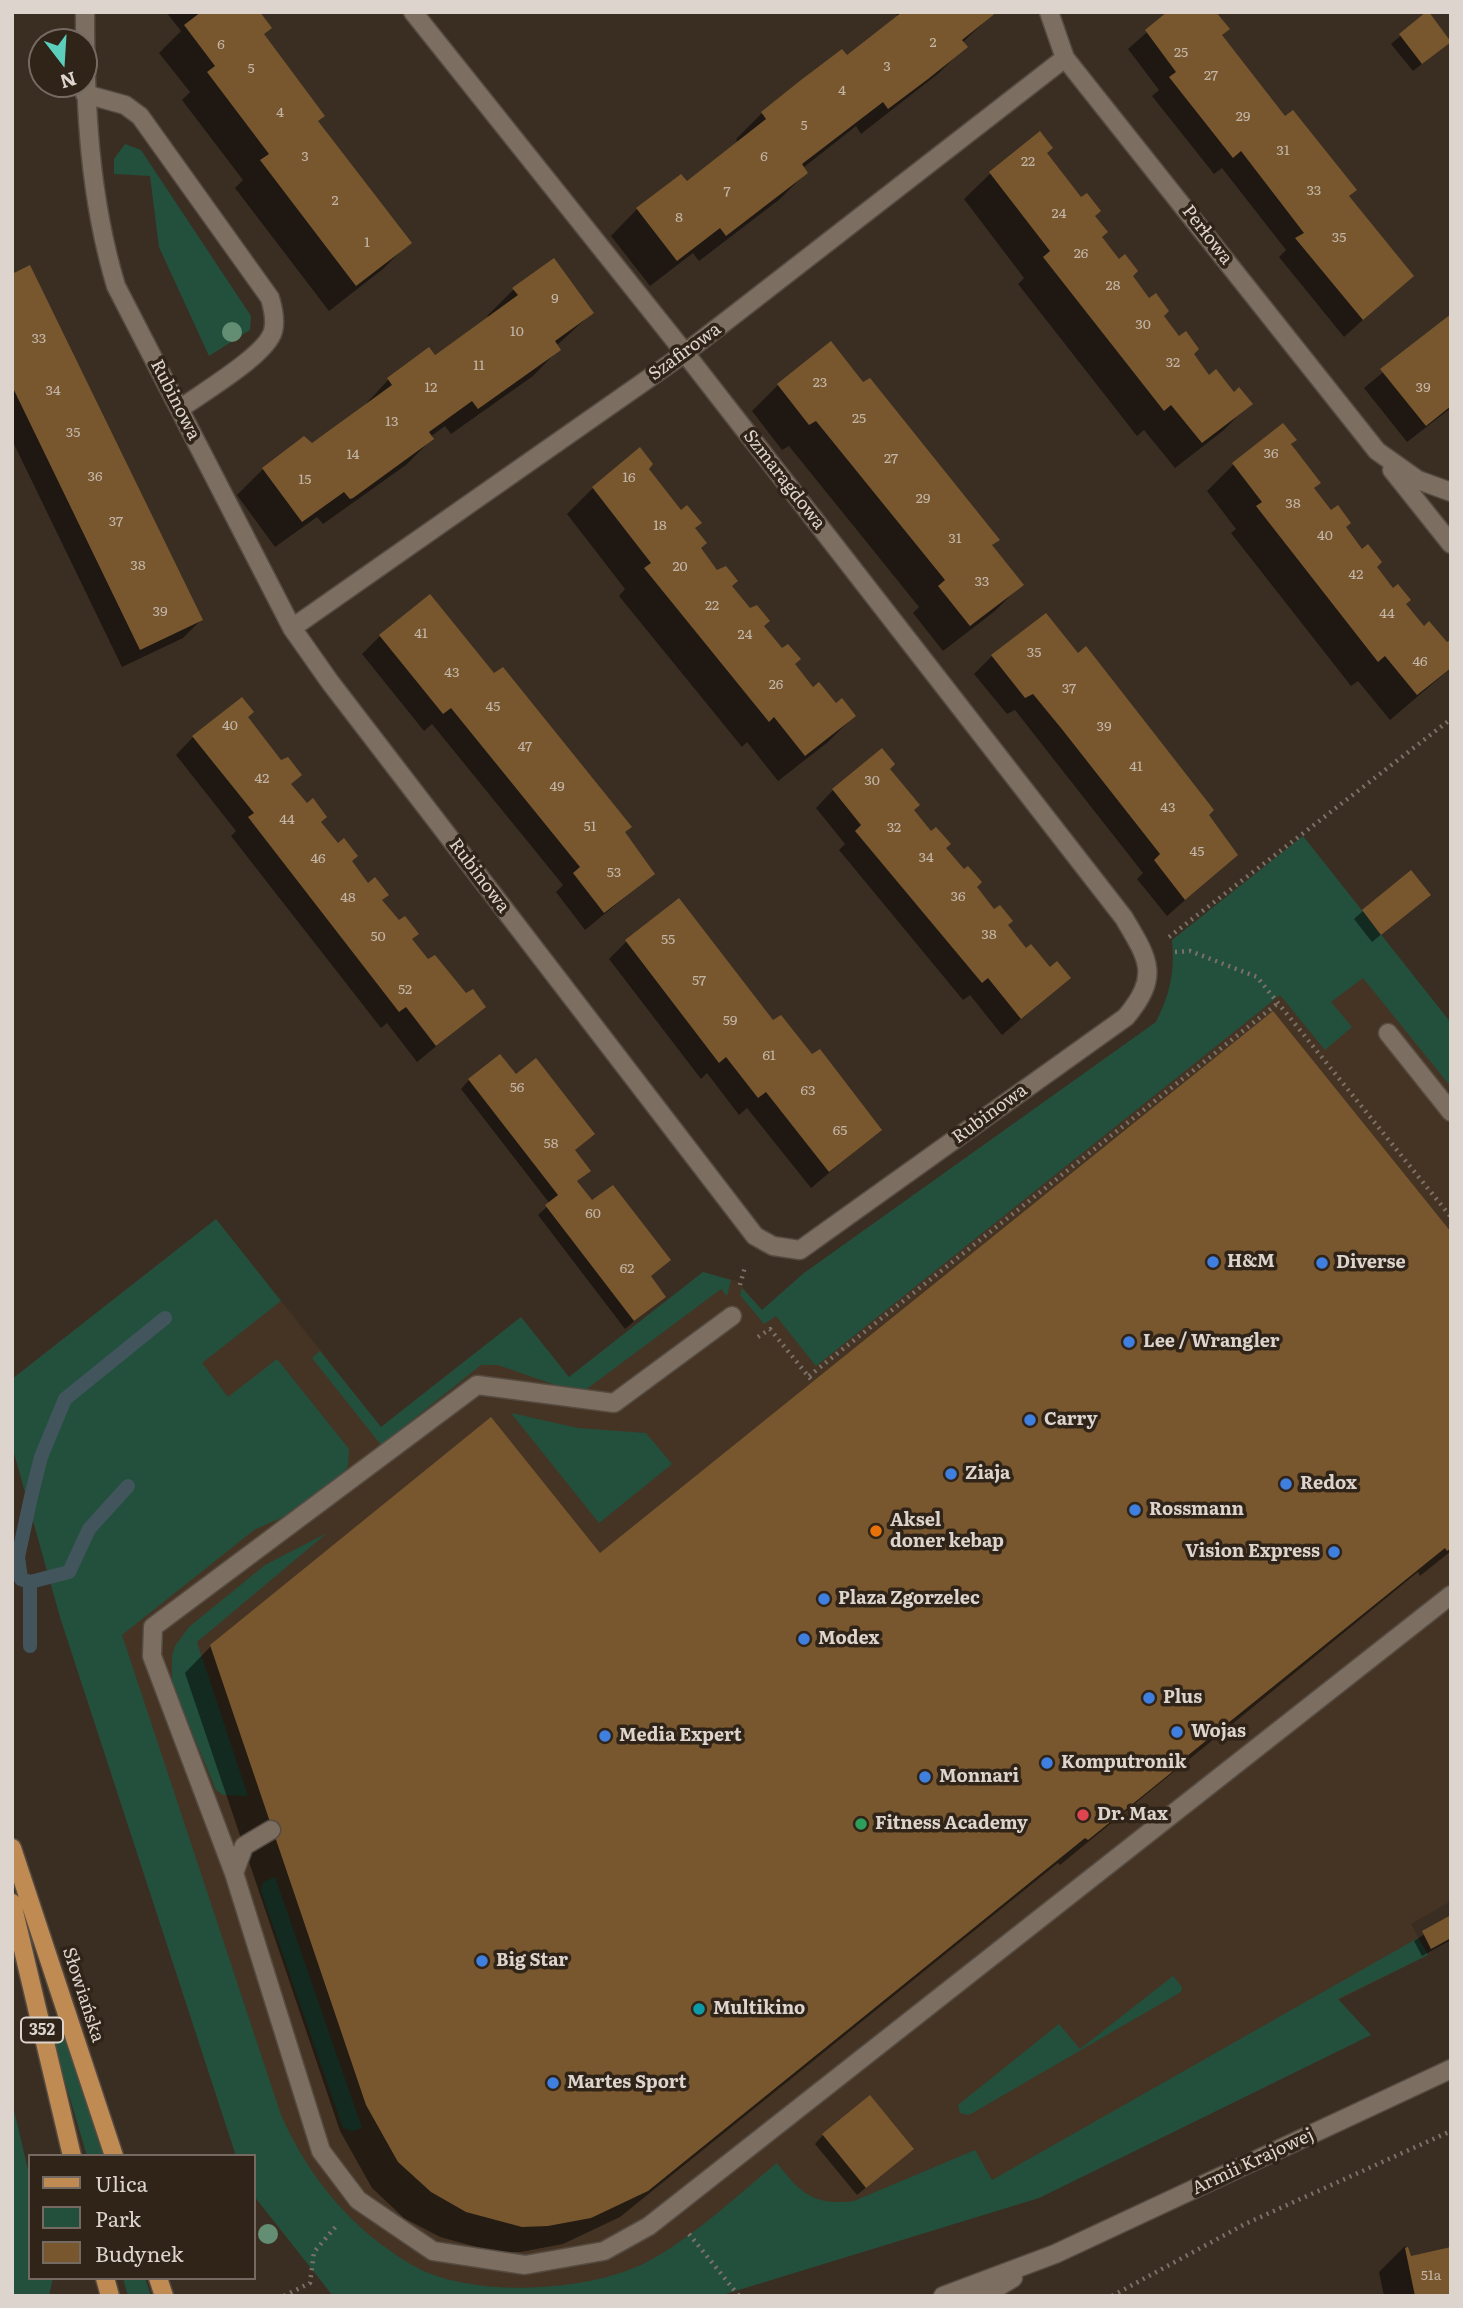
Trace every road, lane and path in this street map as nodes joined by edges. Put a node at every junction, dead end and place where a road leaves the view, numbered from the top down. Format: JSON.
{"nodes":[{"id":1,"x":413,"y":12,"type":"edge"},
{"id":2,"x":1049,"y":12,"type":"edge"},
{"id":3,"x":1065,"y":58,"type":"junction"},
{"id":4,"x":85,"y":98,"type":"edge"},
{"id":5,"x":98,"y":98,"type":"edge"},
{"id":6,"x":685,"y":353,"type":"junction"},
{"id":7,"x":180,"y":409,"type":"junction"},
{"id":8,"x":1377,"y":451,"type":"junction"},
{"id":9,"x":1451,"y":492,"type":"edge"},
{"id":10,"x":1451,"y":544,"type":"edge"},
{"id":11,"x":292,"y":628,"type":"junction"},
{"id":12,"x":1451,"y":719,"type":"edge"},
{"id":13,"x":1190,"y":951,"type":"dead end"},
{"id":14,"x":1146,"y":954,"type":"junction"},
{"id":15,"x":1278,"y":1003,"type":"junction"},
{"id":16,"x":1388,"y":1033,"type":"dead end"},
{"id":17,"x":1451,"y":1112,"type":"edge"},
{"id":18,"x":1451,"y":1217,"type":"edge"},
{"id":19,"x":732,"y":1316,"type":"dead end"},
{"id":20,"x":770,"y":1329,"type":"dead end"},
{"id":21,"x":809,"y":1376,"type":"junction"},
{"id":22,"x":813,"y":1382,"type":"dead end"},
{"id":23,"x":1451,"y":1595,"type":"edge"},
{"id":24,"x":271,"y":1830,"type":"dead end"},
{"id":25,"x":12,"y":1848,"type":"edge"},
{"id":26,"x":234,"y":1873,"type":"junction"},
{"id":27,"x":12,"y":1903,"type":"edge"},
{"id":28,"x":1451,"y":2069,"type":"edge"},
{"id":29,"x":1451,"y":2131,"type":"edge"},
{"id":30,"x":72,"y":2154,"type":"edge"},
{"id":31,"x":113,"y":2154,"type":"edge"},
{"id":32,"x":358,"y":2200,"type":"junction"},
{"id":33,"x":669,"y":2209,"type":"junction"},
{"id":34,"x":1055,"y":2254,"type":"junction"},
{"id":35,"x":284,"y":2296,"type":"edge"},
{"id":36,"x":739,"y":2296,"type":"edge"},
{"id":37,"x":943,"y":2296,"type":"edge"},
{"id":38,"x":983,"y":2296,"type":"edge"},
{"id":39,"x":1112,"y":2296,"type":"edge"}],
"edges":[{"from":1,"to":6,"type":"street","name":"Szmaragdowa"},
{"from":2,"to":3,"type":"street","name":"Perłowa"},
{"from":3,"to":6,"type":"street","name":"Szafirowa"},
{"from":3,"to":8,"type":"street","name":"Perłowa"},
{"from":4,"to":7,"type":"street","name":"Rubinowa"},
{"from":5,"to":7,"type":"street"},
{"from":6,"to":11,"type":"street","name":"Szafirowa"},
{"from":6,"to":14,"type":"street","name":"Szmaragdowa"},
{"from":7,"to":11,"type":"street","name":"Rubinowa"},
{"from":8,"to":9,"type":"street","name":"Perłowa"},
{"from":8,"to":10,"type":"street","name":"Perłowa"},
{"from":11,"to":14,"type":"street","name":"Rubinowa"},
{"from":12,"to":14,"type":"path"},
{"from":13,"to":15,"type":"path"},
{"from":15,"to":18,"type":"path"},
{"from":15,"to":21,"type":"path"},
{"from":16,"to":17,"type":"street"},
{"from":19,"to":26,"type":"street"},
{"from":20,"to":21,"type":"path"},
{"from":21,"to":22,"type":"path"},
{"from":23,"to":33,"type":"street"},
{"from":24,"to":26,"type":"street"},
{"from":25,"to":31,"type":"main road","name":"Słowiańska","number":"352"},
{"from":26,"to":32,"type":"street"},
{"from":27,"to":30,"type":"main road","number":"352"},
{"from":28,"to":34,"type":"street","name":"Armii Krajowej"},
{"from":29,"to":39,"type":"path"},
{"from":32,"to":33,"type":"street"},
{"from":32,"to":35,"type":"path"},
{"from":33,"to":36,"type":"path"},
{"from":34,"to":37,"type":"street","name":"Armii Krajowej"},
{"from":34,"to":38,"type":"street","name":"Armii Krajowej"}]}
